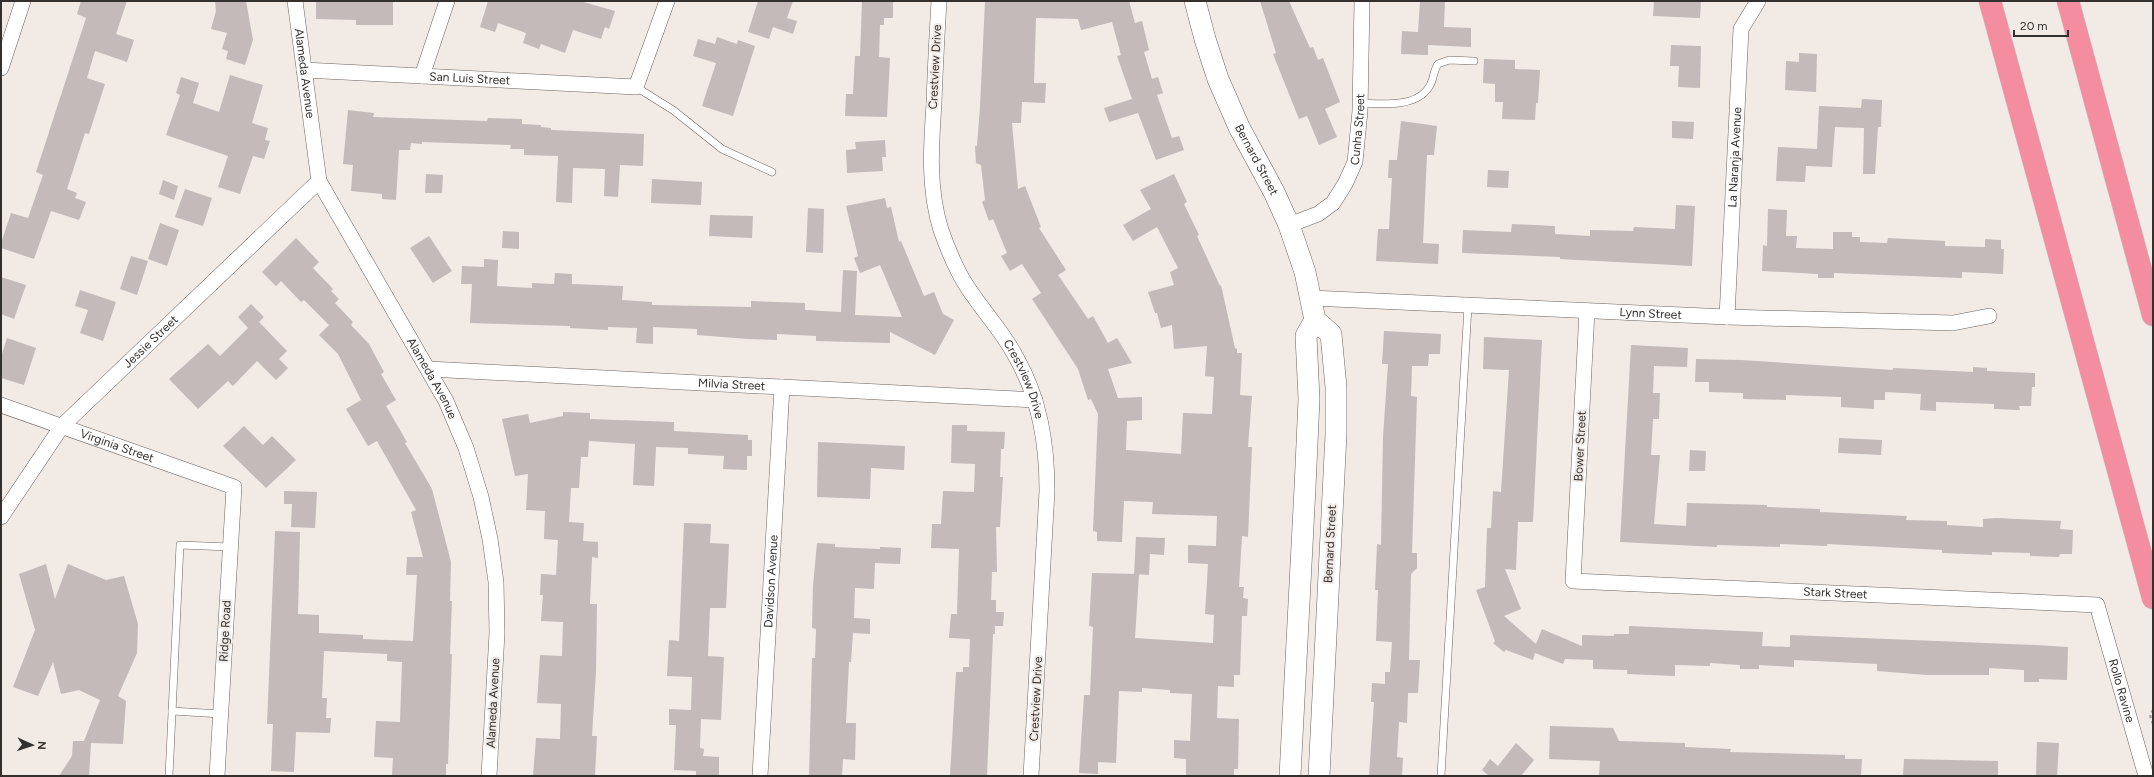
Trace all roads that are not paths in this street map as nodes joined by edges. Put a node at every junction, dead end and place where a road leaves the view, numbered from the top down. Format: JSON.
{"nodes":[{"id":1,"x":23,"y":1,"type":"edge"},
{"id":2,"x":295,"y":1,"type":"edge"},
{"id":3,"x":447,"y":1,"type":"edge"},
{"id":4,"x":667,"y":1,"type":"edge"},
{"id":5,"x":939,"y":1,"type":"edge"},
{"id":6,"x":1195,"y":1,"type":"edge"},
{"id":7,"x":1362,"y":1,"type":"edge"},
{"id":8,"x":1758,"y":1,"type":"edge"},
{"id":9,"x":1990,"y":1,"type":"edge"},
{"id":10,"x":2068,"y":1,"type":"edge"},
{"id":11,"x":1474,"y":60,"type":"dead end"},
{"id":12,"x":1,"y":68,"type":"edge"},
{"id":13,"x":304,"y":70,"type":"junction"},
{"id":14,"x":422,"y":76,"type":"junction"},
{"id":15,"x":636,"y":87,"type":"junction"},
{"id":16,"x":1360,"y":104,"type":"junction"},
{"id":17,"x":772,"y":172,"type":"dead end"},
{"id":18,"x":319,"y":181,"type":"junction"},
{"id":19,"x":1289,"y":225,"type":"junction"},
{"id":20,"x":1311,"y":298,"type":"junction"},
{"id":21,"x":1468,"y":306,"type":"junction"},
{"id":22,"x":1587,"y":311,"type":"junction"},
{"id":23,"x":2153,"y":315,"type":"edge"},
{"id":24,"x":1989,"y":316,"type":"dead end"},
{"id":25,"x":1727,"y":317,"type":"junction"},
{"id":26,"x":1315,"y":320,"type":"junction"},
{"id":27,"x":429,"y":369,"type":"junction"},
{"id":28,"x":782,"y":387,"type":"junction"},
{"id":29,"x":1035,"y":400,"type":"junction"},
{"id":30,"x":1,"y":405,"type":"edge"},
{"id":31,"x":62,"y":426,"type":"junction"},
{"id":32,"x":234,"y":487,"type":"joint"},
{"id":33,"x":1,"y":517,"type":"edge"},
{"id":34,"x":230,"y":548,"type":"junction"},
{"id":35,"x":1574,"y":581,"type":"joint"},
{"id":36,"x":2153,"y":598,"type":"edge"},
{"id":37,"x":2097,"y":605,"type":"joint"},
{"id":38,"x":172,"y":711,"type":"junction"},
{"id":39,"x":221,"y":714,"type":"junction"},
{"id":40,"x":169,"y":776,"type":"edge"},
{"id":41,"x":217,"y":776,"type":"edge"},
{"id":42,"x":489,"y":776,"type":"edge"},
{"id":43,"x":760,"y":776,"type":"edge"},
{"id":44,"x":1031,"y":776,"type":"edge"},
{"id":45,"x":1290,"y":776,"type":"edge"},
{"id":46,"x":1319,"y":776,"type":"edge"},
{"id":47,"x":1441,"y":776,"type":"edge"},
{"id":48,"x":2146,"y":776,"type":"edge"}],
"edges":[{"from":1,"to":12,"type":"street"},
{"from":2,"to":13,"type":"street","name":"Alameda Avenue"},
{"from":3,"to":14,"type":"street"},
{"from":4,"to":15,"type":"street"},
{"from":5,"to":29,"type":"street","name":"Crestview Drive"},
{"from":6,"to":19,"type":"street","name":"Bernard Street"},
{"from":7,"to":16,"type":"street","name":"Cunha Street"},
{"from":8,"to":25,"type":"street","name":"La Naranja Avenue"},
{"from":9,"to":36,"type":"highway"},
{"from":10,"to":23,"type":"highway"},
{"from":11,"to":16,"type":"lane"},
{"from":13,"to":14,"type":"street","name":"San Luis Street"},
{"from":13,"to":18,"type":"street","name":"Alameda Avenue"},
{"from":14,"to":15,"type":"street","name":"San Luis Street"},
{"from":15,"to":17,"type":"lane"},
{"from":16,"to":19,"type":"street","name":"Cunha Street"},
{"from":18,"to":27,"type":"street","name":"Alameda Avenue"},
{"from":18,"to":31,"type":"street","name":"Jessie Street"},
{"from":19,"to":20,"type":"street","name":"Bernard Street"},
{"from":20,"to":21,"type":"street","name":"Lynn Street"},
{"from":20,"to":26,"type":"street","name":"Bernard Street"},
{"from":21,"to":22,"type":"street","name":"Lynn Street"},
{"from":21,"to":47,"type":"lane"},
{"from":22,"to":25,"type":"street","name":"Lynn Street"},
{"from":22,"to":35,"type":"street","name":"Bower Street"},
{"from":24,"to":25,"type":"street","name":"Lynn Street"},
{"from":26,"to":45,"type":"street"},
{"from":26,"to":46,"type":"street","name":"Bernard Street"},
{"from":27,"to":28,"type":"street","name":"Milvia Street"},
{"from":27,"to":42,"type":"street","name":"Alameda Avenue"},
{"from":28,"to":29,"type":"street","name":"Milvia Street"},
{"from":28,"to":43,"type":"street","name":"Davidson Avenue"},
{"from":29,"to":44,"type":"street","name":"Crestview Drive"},
{"from":30,"to":31,"type":"street","name":"Virginia Street"},
{"from":31,"to":32,"type":"street","name":"Virginia Street"},
{"from":31,"to":33,"type":"street","name":"Jessie Street"},
{"from":32,"to":34,"type":"street","name":"Ridge Road"},
{"from":34,"to":38,"type":"lane"},
{"from":34,"to":39,"type":"street","name":"Ridge Road"},
{"from":35,"to":37,"type":"street","name":"Stark Street"},
{"from":37,"to":48,"type":"street","name":"Rollo Ravine"},
{"from":38,"to":39,"type":"lane"},
{"from":38,"to":40,"type":"lane"},
{"from":39,"to":41,"type":"street","name":"Ridge Road"}]}
